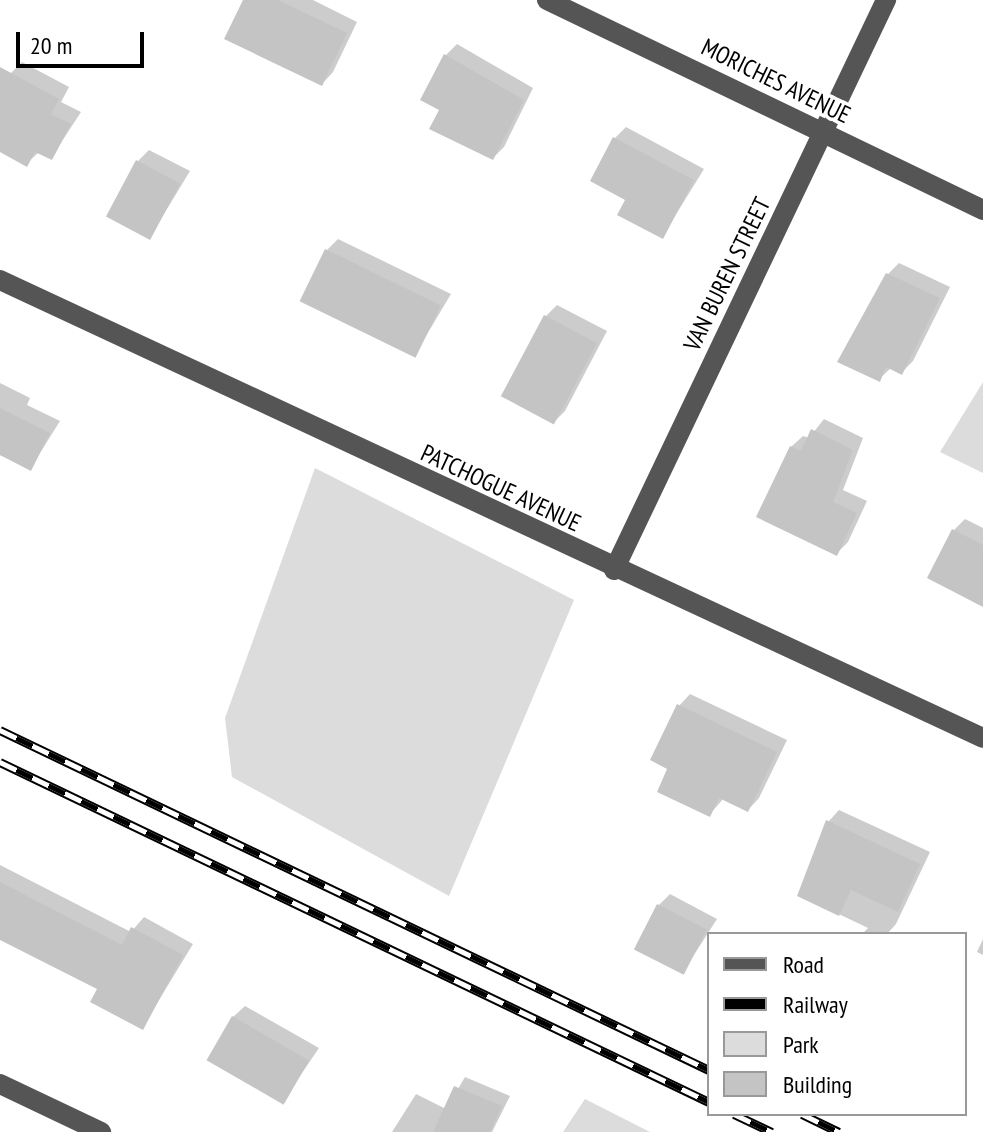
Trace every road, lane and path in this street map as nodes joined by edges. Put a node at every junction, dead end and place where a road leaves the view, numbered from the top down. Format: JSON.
{"nodes":[{"id":1,"x":547,"y":0,"type":"edge"},
{"id":2,"x":886,"y":0,"type":"edge"},
{"id":3,"x":824,"y":133,"type":"junction"},
{"id":4,"x":983,"y":210,"type":"edge"},
{"id":5,"x":0,"y":280,"type":"edge"},
{"id":6,"x":614,"y":570,"type":"junction"},
{"id":7,"x":983,"y":738,"type":"edge"},
{"id":8,"x":0,"y":1084,"type":"edge"},
{"id":9,"x":101,"y":1132,"type":"edge"}],
"edges":[{"from":1,"to":3,"type":"street","name":"MORICHES AVENUE"},
{"from":2,"to":3,"type":"street","name":"VAN BUREN STREET"},
{"from":3,"to":4,"type":"street","name":"MORICHES AVENUE"},
{"from":3,"to":6,"type":"street","name":"VAN BUREN STREET"},
{"from":5,"to":6,"type":"street","name":"PATCHOGUE AVENUE"},
{"from":6,"to":7,"type":"street","name":"PATCHOGUE AVENUE"},
{"from":8,"to":9,"type":"street"}]}
